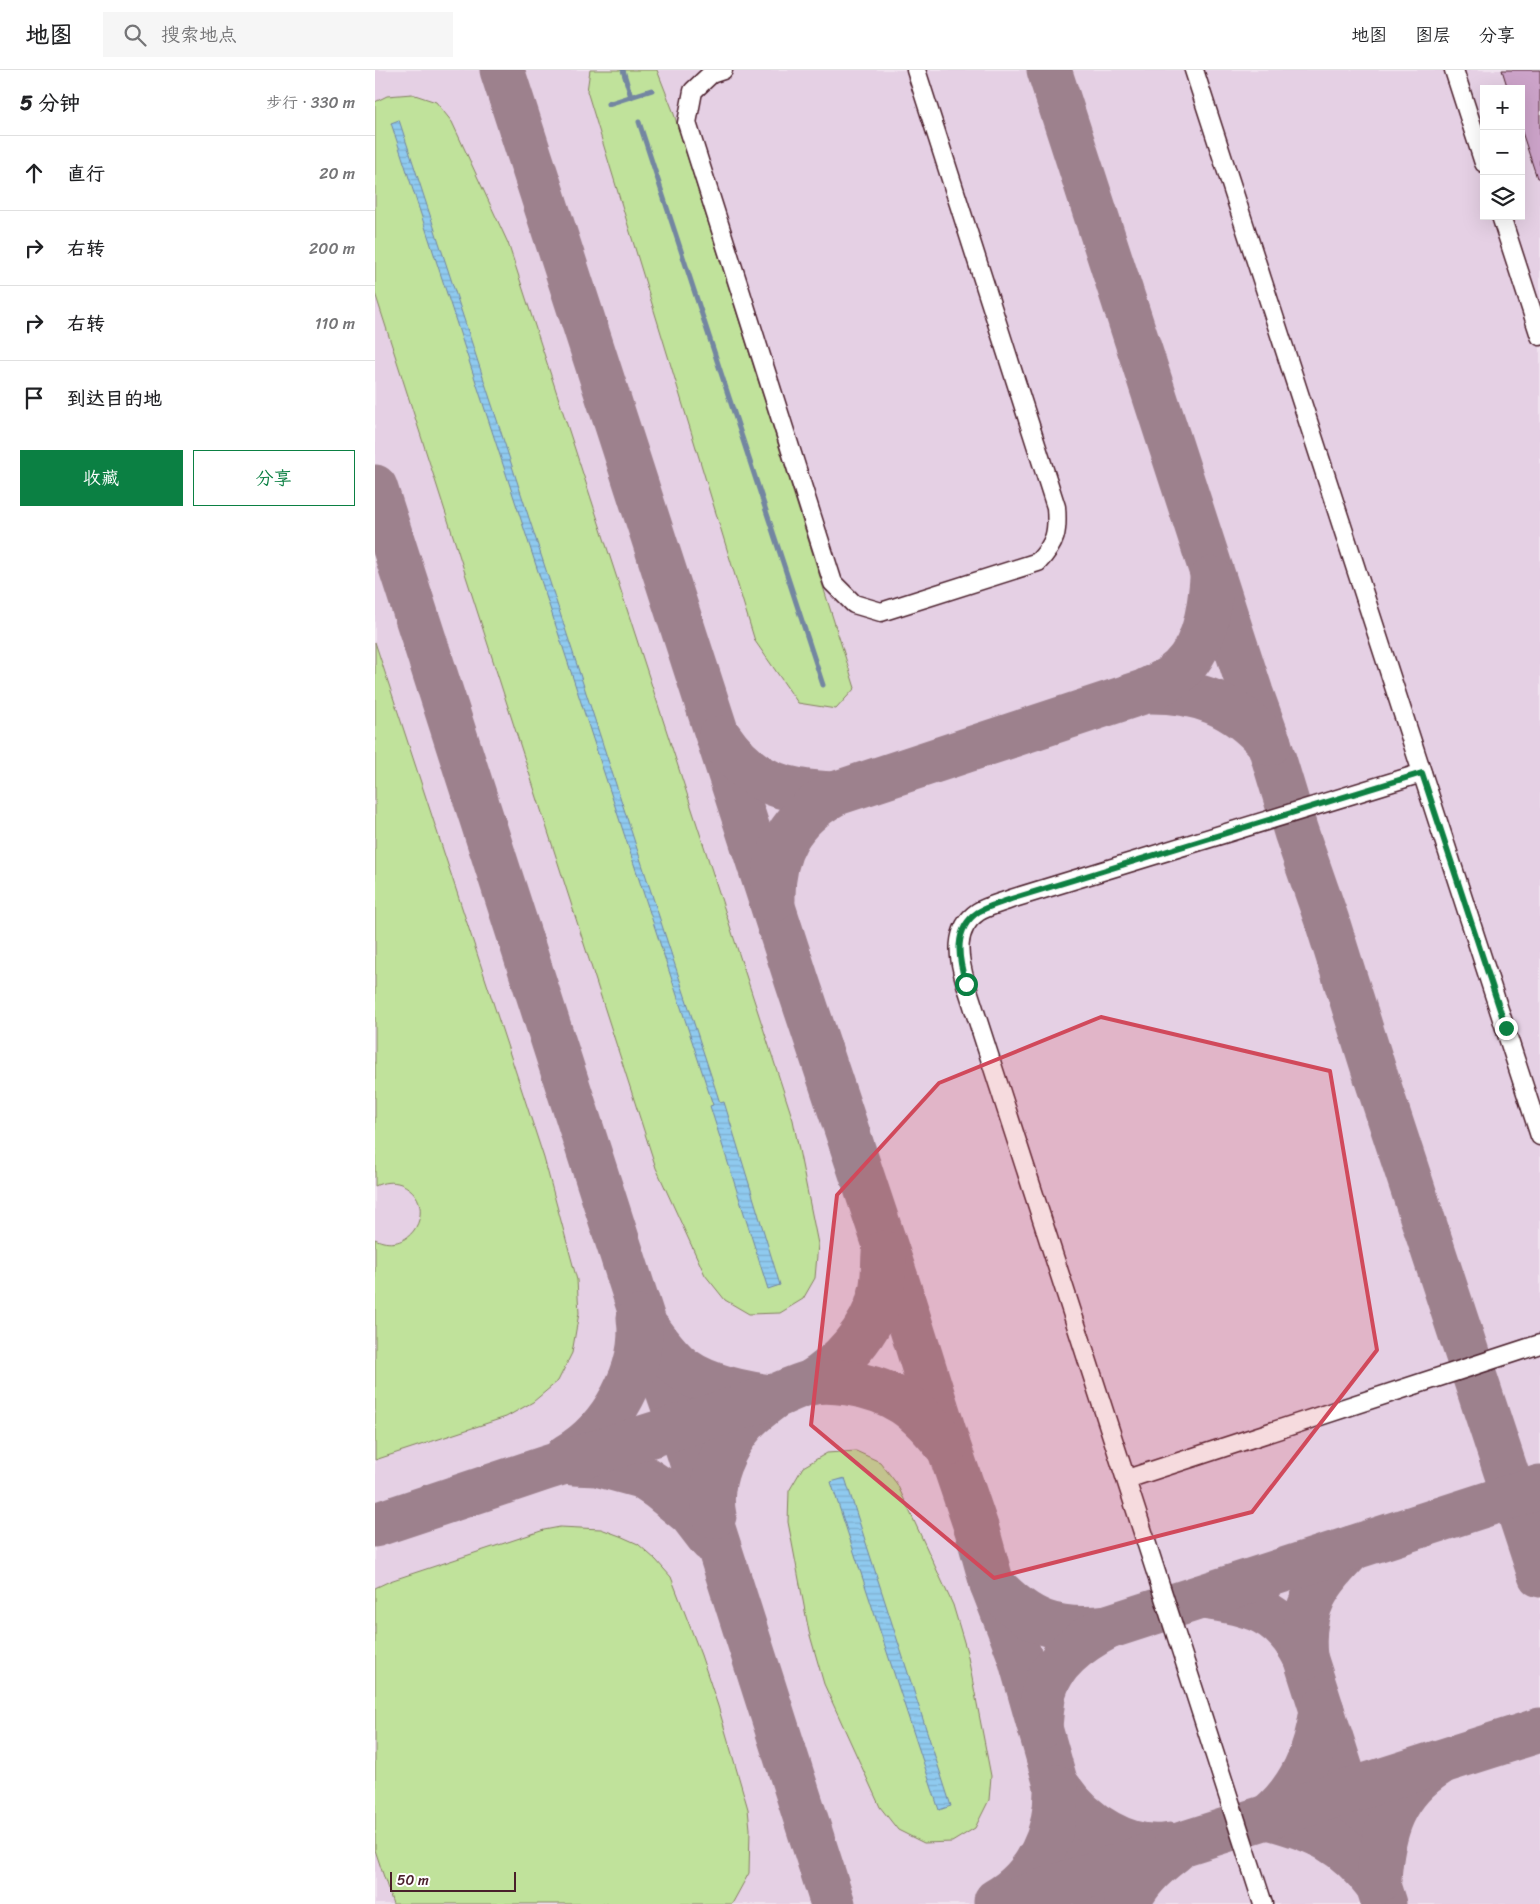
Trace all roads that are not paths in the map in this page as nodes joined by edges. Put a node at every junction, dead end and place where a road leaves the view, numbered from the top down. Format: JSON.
{"nodes":[{"id":1,"x":723,"y":70,"type":"edge"},
{"id":2,"x":916,"y":70,"type":"edge"},
{"id":3,"x":1194,"y":70,"type":"edge"},
{"id":4,"x":1454,"y":70,"type":"edge"},
{"id":5,"x":1480,"y":151,"type":"edge"},
{"id":6,"x":1502,"y":220,"type":"edge"},
{"id":7,"x":1540,"y":336,"type":"edge"},
{"id":8,"x":1422,"y":773,"type":"junction"},
{"id":9,"x":1540,"y":1136,"type":"edge"},
{"id":10,"x":1540,"y":1344,"type":"edge"},
{"id":11,"x":1127,"y":1480,"type":"junction"},
{"id":12,"x":1263,"y":1904,"type":"edge"}],
"edges":[{"from":1,"to":2,"type":"lane"},
{"from":3,"to":8,"type":"lane"},
{"from":4,"to":5,"type":"lane"},
{"from":6,"to":7,"type":"lane"},
{"from":8,"to":9,"type":"lane"},
{"from":8,"to":11,"type":"lane"},
{"from":10,"to":11,"type":"lane"},
{"from":11,"to":12,"type":"lane"}]}
